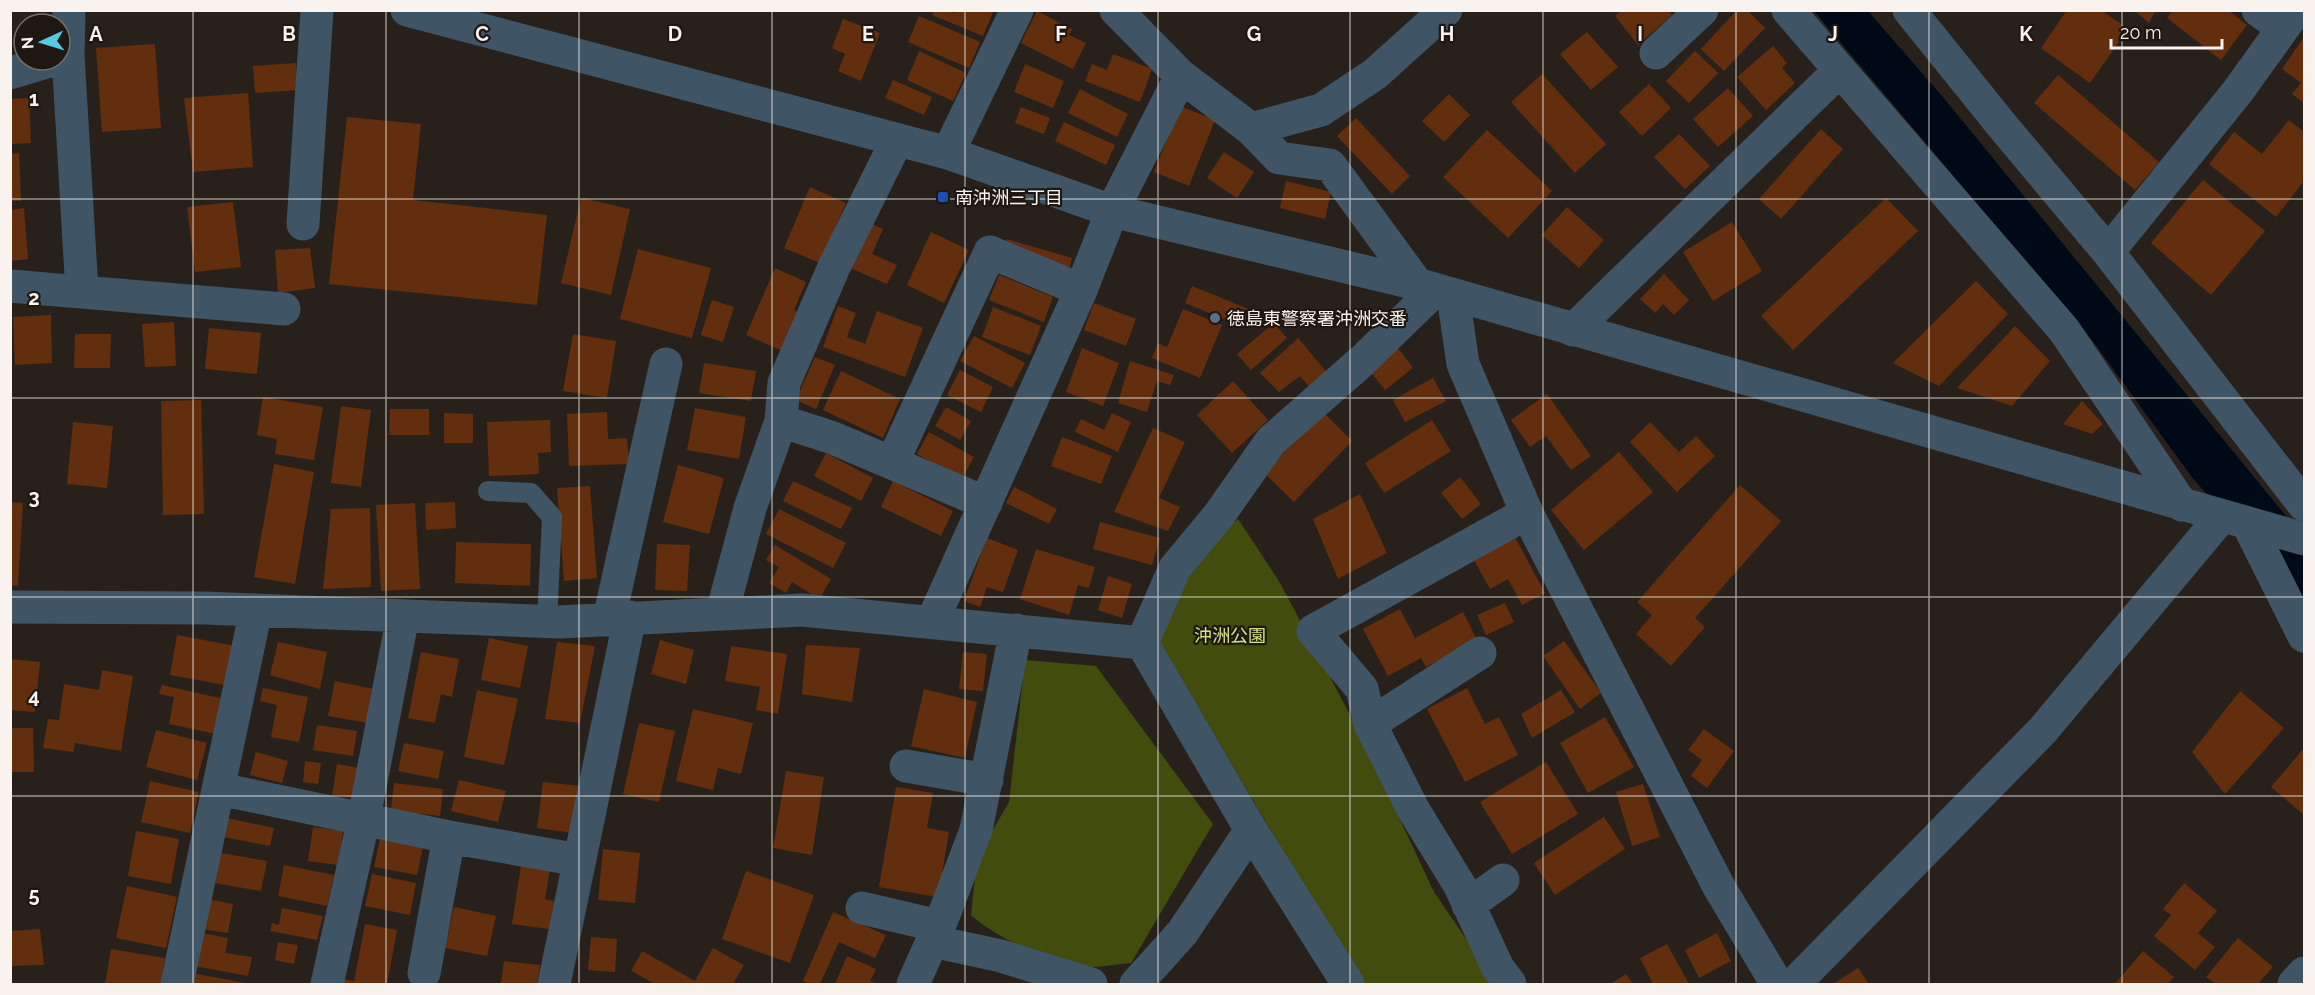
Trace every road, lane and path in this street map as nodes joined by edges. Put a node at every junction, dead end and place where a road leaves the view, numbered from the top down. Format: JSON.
{"nodes":[{"id":1,"x":318,"y":10,"type":"edge"},
{"id":2,"x":407,"y":10,"type":"edge"},
{"id":3,"x":1017,"y":10,"type":"edge"},
{"id":4,"x":1116,"y":10,"type":"edge"},
{"id":5,"x":1446,"y":10,"type":"edge"},
{"id":6,"x":1702,"y":10,"type":"edge"},
{"id":7,"x":1788,"y":10,"type":"edge"},
{"id":8,"x":1910,"y":10,"type":"edge"},
{"id":9,"x":2279,"y":16,"type":"edge"},
{"id":10,"x":1656,"y":53,"type":"dead end"},
{"id":11,"x":1840,"y":70,"type":"junction"},
{"id":12,"x":61,"y":72,"type":"edge"},
{"id":13,"x":1181,"y":76,"type":"junction"},
{"id":14,"x":1251,"y":129,"type":"junction"},
{"id":15,"x":897,"y":140,"type":"junction"},
{"id":16,"x":948,"y":153,"type":"junction"},
{"id":17,"x":1113,"y":211,"type":"junction"},
{"id":18,"x":303,"y":224,"type":"dead end"},
{"id":19,"x":2108,"y":252,"type":"junction"},
{"id":20,"x":10,"y":286,"type":"edge"},
{"id":21,"x":1082,"y":290,"type":"junction"},
{"id":22,"x":1435,"y":290,"type":"junction"},
{"id":23,"x":82,"y":292,"type":"junction"},
{"id":24,"x":284,"y":309,"type":"dead end"},
{"id":25,"x":1573,"y":330,"type":"junction"},
{"id":26,"x":666,"y":364,"type":"dead end"},
{"id":27,"x":781,"y":422,"type":"junction"},
{"id":28,"x":892,"y":463,"type":"junction"},
{"id":29,"x":488,"y":491,"type":"dead end"},
{"id":30,"x":986,"y":503,"type":"junction"},
{"id":31,"x":2182,"y":505,"type":"junction"},
{"id":32,"x":2304,"y":505,"type":"edge"},
{"id":33,"x":1527,"y":513,"type":"junction"},
{"id":34,"x":2235,"y":520,"type":"junction"},
{"id":35,"x":2304,"y":539,"type":"edge"},
{"id":36,"x":10,"y":607,"type":"edge"},
{"id":37,"x":256,"y":610,"type":"junction"},
{"id":38,"x":722,"y":613,"type":"junction"},
{"id":39,"x":403,"y":616,"type":"junction"},
{"id":40,"x":620,"y":618,"type":"junction"},
{"id":41,"x":547,"y":622,"type":"junction"},
{"id":42,"x":932,"y":622,"type":"junction"},
{"id":43,"x":1016,"y":630,"type":"junction"},
{"id":44,"x":2304,"y":636,"type":"edge"},
{"id":45,"x":1142,"y":643,"type":"junction"},
{"id":46,"x":1480,"y":653,"type":"dead end"},
{"id":47,"x":1370,"y":724,"type":"junction"},
{"id":48,"x":906,"y":765,"type":"dead end"},
{"id":49,"x":987,"y":780,"type":"junction"},
{"id":50,"x":220,"y":789,"type":"junction"},
{"id":51,"x":363,"y":818,"type":"junction"},
{"id":52,"x":1251,"y":830,"type":"junction"},
{"id":53,"x":449,"y":837,"type":"junction"},
{"id":54,"x":579,"y":860,"type":"junction"},
{"id":55,"x":1503,"y":880,"type":"dead end"},
{"id":56,"x":1468,"y":905,"type":"junction"},
{"id":57,"x":862,"y":908,"type":"dead end"},
{"id":58,"x":935,"y":933,"type":"junction"},
{"id":59,"x":424,"y":973,"type":"dead end"},
{"id":60,"x":2304,"y":973,"type":"edge"},
{"id":61,"x":177,"y":984,"type":"edge"},
{"id":62,"x":327,"y":984,"type":"edge"},
{"id":63,"x":554,"y":984,"type":"edge"},
{"id":64,"x":913,"y":984,"type":"edge"},
{"id":65,"x":1091,"y":984,"type":"edge"},
{"id":66,"x":1136,"y":984,"type":"edge"},
{"id":67,"x":1348,"y":984,"type":"edge"},
{"id":68,"x":1510,"y":984,"type":"edge"},
{"id":69,"x":1777,"y":984,"type":"edge"},
{"id":70,"x":1794,"y":984,"type":"edge"},
{"id":71,"x":2294,"y":984,"type":"edge"}],
"edges":[{"from":1,"to":18,"type":"street"},
{"from":2,"to":15,"type":"street"},
{"from":3,"to":16,"type":"street"},
{"from":4,"to":13,"type":"street"},
{"from":5,"to":14,"type":"street"},
{"from":6,"to":10,"type":"street"},
{"from":7,"to":11,"type":"street"},
{"from":8,"to":19,"type":"street"},
{"from":9,"to":19,"type":"street"},
{"from":11,"to":25,"type":"street"},
{"from":11,"to":31,"type":"street"},
{"from":12,"to":23,"type":"street"},
{"from":13,"to":14,"type":"street"},
{"from":13,"to":17,"type":"street"},
{"from":14,"to":22,"type":"street"},
{"from":15,"to":16,"type":"street"},
{"from":15,"to":27,"type":"street"},
{"from":16,"to":17,"type":"street"},
{"from":17,"to":21,"type":"street"},
{"from":17,"to":22,"type":"street"},
{"from":19,"to":32,"type":"street"},
{"from":20,"to":23,"type":"street"},
{"from":21,"to":28,"type":"street"},
{"from":21,"to":30,"type":"street"},
{"from":22,"to":25,"type":"street"},
{"from":22,"to":33,"type":"street"},
{"from":22,"to":45,"type":"street"},
{"from":23,"to":24,"type":"street"},
{"from":25,"to":31,"type":"street"},
{"from":26,"to":40,"type":"street"},
{"from":27,"to":28,"type":"street"},
{"from":27,"to":38,"type":"street"},
{"from":28,"to":30,"type":"street"},
{"from":29,"to":41,"type":"lane"},
{"from":30,"to":42,"type":"street"},
{"from":31,"to":34,"type":"street"},
{"from":33,"to":47,"type":"street"},
{"from":33,"to":69,"type":"street"},
{"from":34,"to":35,"type":"street"},
{"from":34,"to":44,"type":"street"},
{"from":34,"to":70,"type":"street"},
{"from":36,"to":37,"type":"street"},
{"from":37,"to":39,"type":"street"},
{"from":37,"to":50,"type":"street"},
{"from":38,"to":40,"type":"street"},
{"from":38,"to":42,"type":"street"},
{"from":39,"to":41,"type":"street"},
{"from":39,"to":51,"type":"street"},
{"from":40,"to":41,"type":"street"},
{"from":40,"to":54,"type":"street"},
{"from":42,"to":43,"type":"street"},
{"from":43,"to":45,"type":"street"},
{"from":43,"to":49,"type":"street"},
{"from":45,"to":52,"type":"street"},
{"from":46,"to":47,"type":"street"},
{"from":47,"to":56,"type":"street"},
{"from":48,"to":49,"type":"street"},
{"from":49,"to":58,"type":"street"},
{"from":50,"to":51,"type":"street"},
{"from":50,"to":61,"type":"street"},
{"from":51,"to":53,"type":"street"},
{"from":51,"to":62,"type":"street"},
{"from":52,"to":66,"type":"street"},
{"from":52,"to":67,"type":"street"},
{"from":53,"to":54,"type":"street"},
{"from":53,"to":59,"type":"street"},
{"from":54,"to":63,"type":"street"},
{"from":55,"to":56,"type":"street"},
{"from":56,"to":68,"type":"street"},
{"from":57,"to":58,"type":"street"},
{"from":58,"to":64,"type":"street"},
{"from":58,"to":65,"type":"street"},
{"from":60,"to":71,"type":"street"}]}
